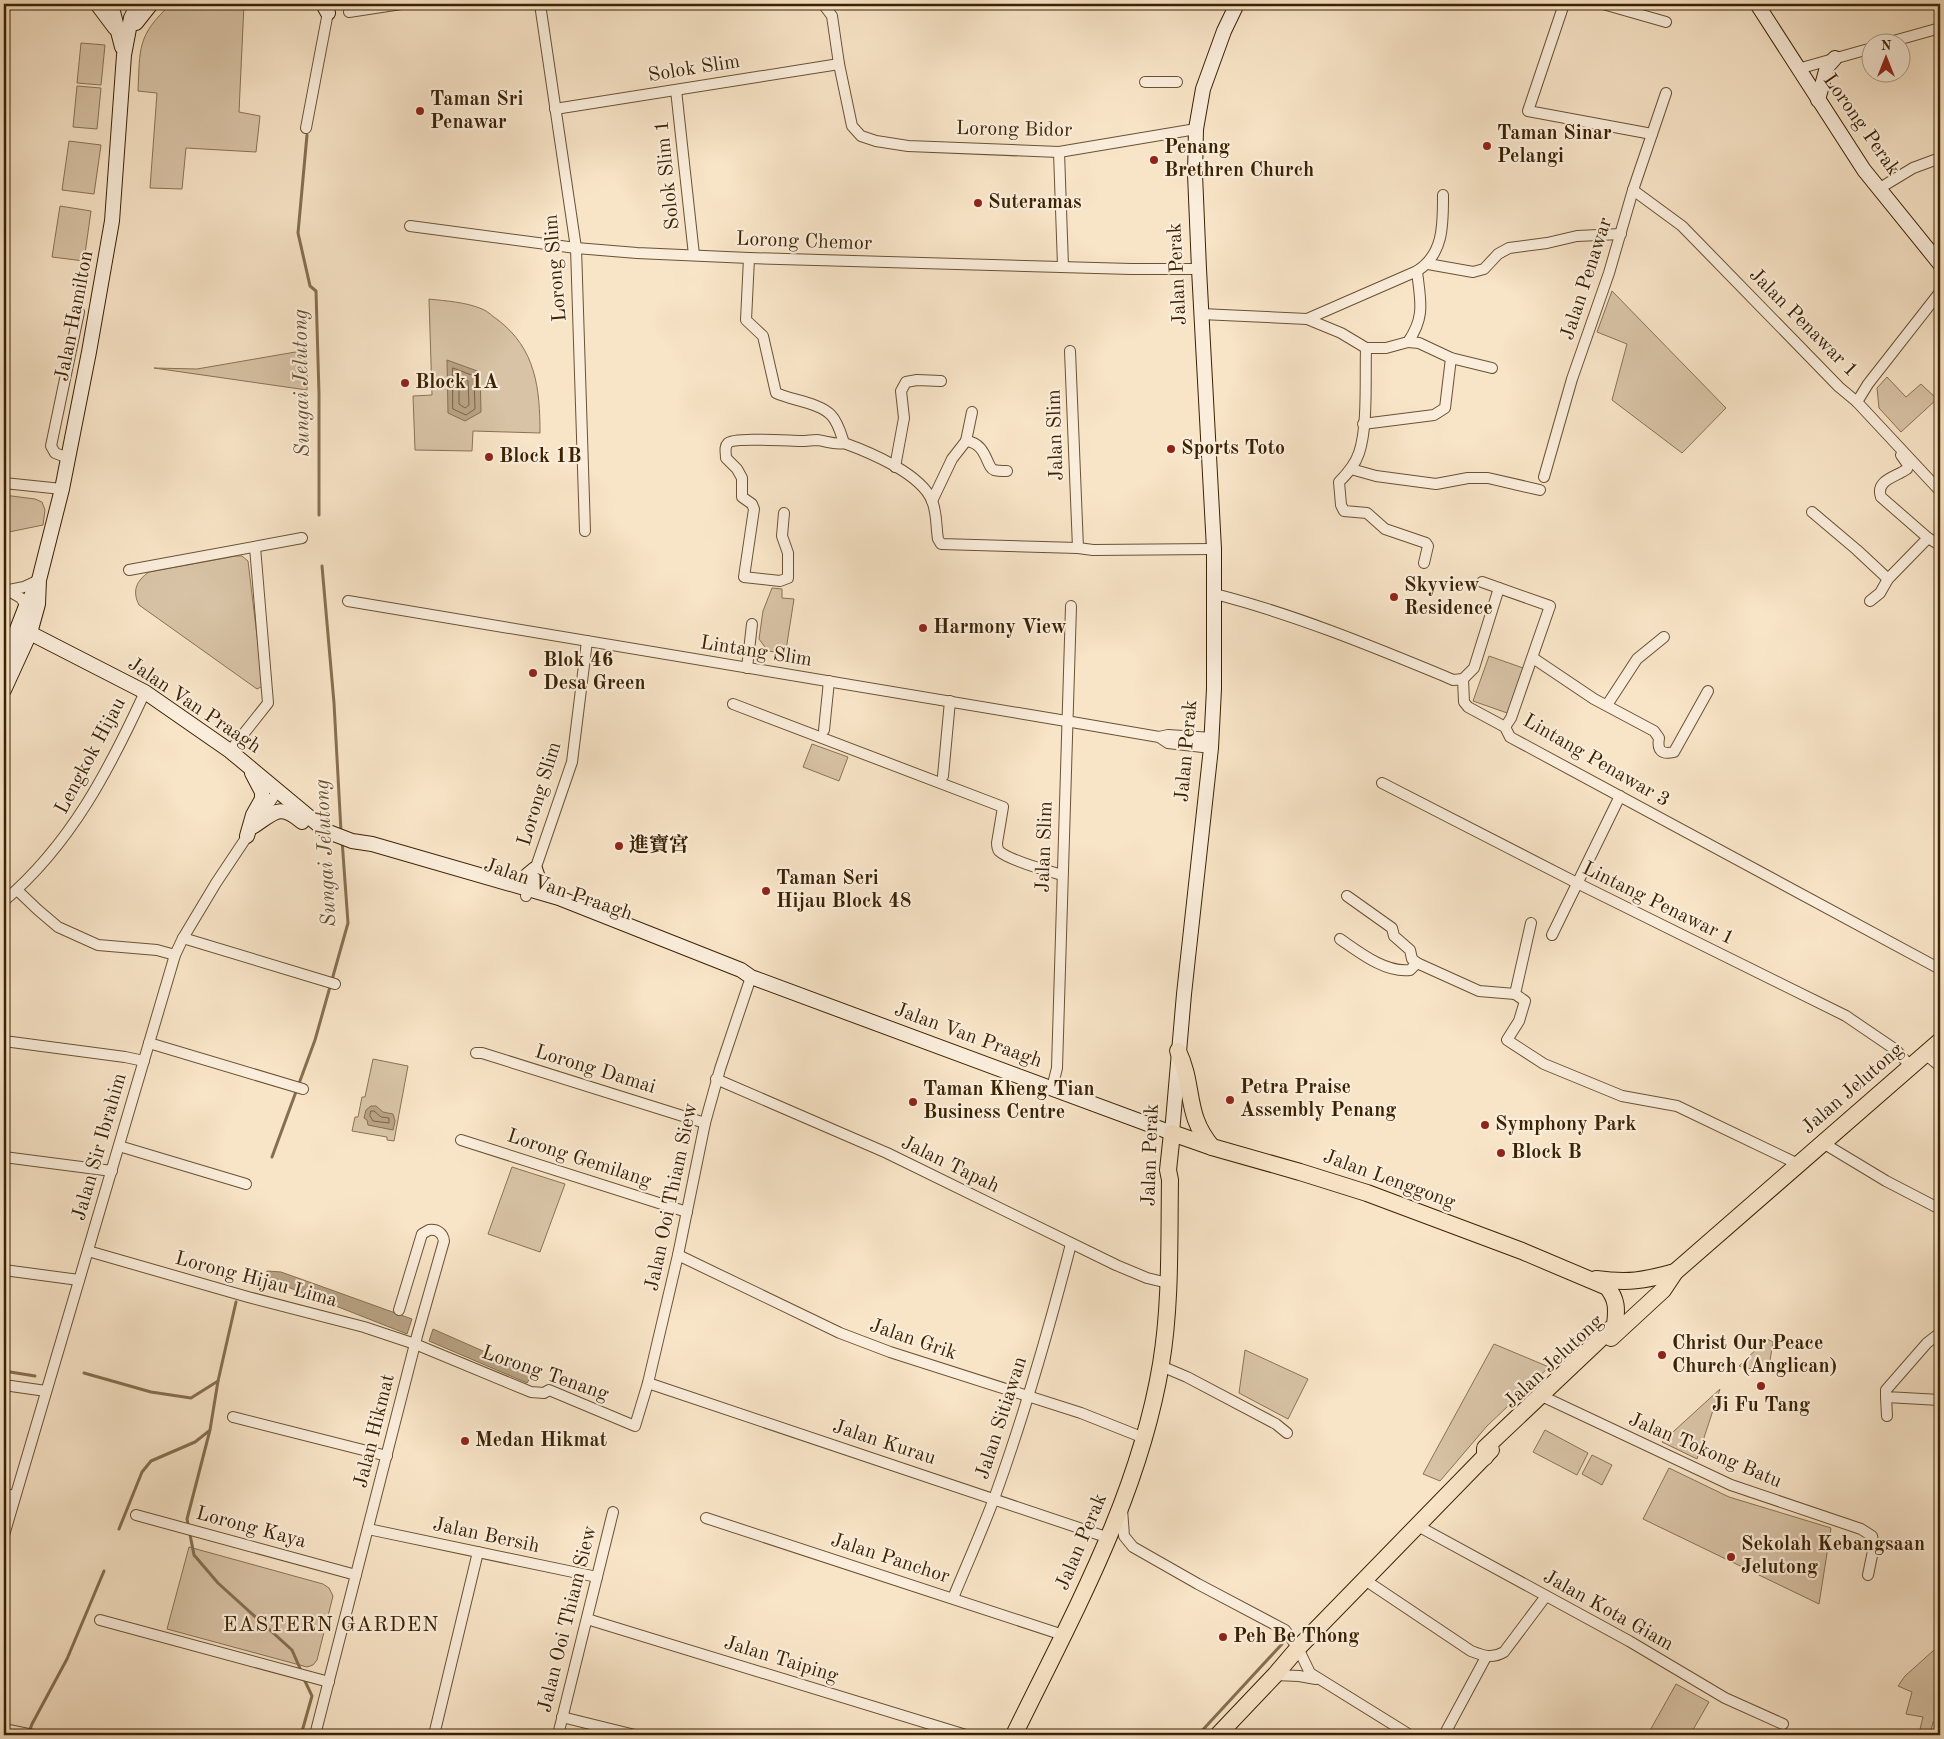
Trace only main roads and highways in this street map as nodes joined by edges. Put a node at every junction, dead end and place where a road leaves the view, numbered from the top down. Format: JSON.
{"nodes":[{"id":1,"x":98,"y":4,"type":"edge"},
{"id":2,"x":112,"y":4,"type":"edge"},
{"id":3,"x":138,"y":4,"type":"edge"},
{"id":4,"x":151,"y":4,"type":"edge"},
{"id":5,"x":1237,"y":4,"type":"edge"},
{"id":6,"x":1757,"y":4,"type":"edge"},
{"id":7,"x":123,"y":37,"type":"junction"},
{"id":8,"x":1835,"y":58,"type":"road end"},
{"id":9,"x":1818,"y":100,"type":"junction"},
{"id":10,"x":1940,"y":264,"type":"edge"},
{"id":11,"x":40,"y":580,"type":"junction"},
{"id":12,"x":28,"y":602,"type":"junction"},
{"id":13,"x":30,"y":633,"type":"junction"},
{"id":14,"x":4,"y":663,"type":"edge"},
{"id":15,"x":4,"y":690,"type":"edge"},
{"id":16,"x":246,"y":764,"type":"junction"},
{"id":17,"x":340,"y":837,"type":"junction"},
{"id":18,"x":509,"y":883,"type":"junction"},
{"id":19,"x":528,"y":892,"type":"junction"},
{"id":20,"x":551,"y":896,"type":"junction"},
{"id":21,"x":751,"y":977,"type":"junction"},
{"id":22,"x":1940,"y":1041,"type":"edge"},
{"id":23,"x":1178,"y":1051,"type":"junction"},
{"id":24,"x":1176,"y":1134,"type":"junction"},
{"id":25,"x":1212,"y":1147,"type":"junction"},
{"id":26,"x":1675,"y":1272,"type":"junction"},
{"id":27,"x":1588,"y":1278,"type":"junction"},
{"id":28,"x":1485,"y":1457,"type":"junction"},
{"id":29,"x":1014,"y":1735,"type":"edge"},
{"id":30,"x":1218,"y":1735,"type":"edge"}],
"edges":[{"from":1,"to":7,"type":"main road"},
{"from":2,"to":7,"type":"main road","name":"Jalan Hamilton"},
{"from":3,"to":7,"type":"main road","name":"Jalan Hamilton"},
{"from":4,"to":7,"type":"main road"},
{"from":5,"to":23,"type":"main road","name":"Jalan Perak"},
{"from":6,"to":9,"type":"main road","name":"Lorong Perak"},
{"from":7,"to":11,"type":"main road","name":"Jalan Hamilton"},
{"from":8,"to":9,"type":"main road"},
{"from":9,"to":10,"type":"main road","name":"Lorong Perak"},
{"from":11,"to":12,"type":"main road","name":"Jalan Hamilton"},
{"from":11,"to":13,"type":"main road","name":"Jalan Hamilton"},
{"from":12,"to":13,"type":"main road"},
{"from":12,"to":14,"type":"main road","name":"Jalan Hamilton"},
{"from":13,"to":15,"type":"main road","name":"Jalan Hamilton"},
{"from":13,"to":16,"type":"main road","name":"Jalan Van Praagh"},
{"from":16,"to":17,"type":"main road","name":"Jalan Van Praagh"},
{"from":16,"to":17,"type":"main road"},
{"from":17,"to":18,"type":"main road","name":"Jalan Van Praagh"},
{"from":17,"to":19,"type":"main road","name":"Jalan Van Praagh"},
{"from":18,"to":19,"type":"main road","name":"Jalan Van Praagh"},
{"from":18,"to":20,"type":"main road"},
{"from":19,"to":20,"type":"main road","name":"Jalan Van Praagh"},
{"from":19,"to":21,"type":"main road","name":"Jalan Van Praagh"},
{"from":20,"to":21,"type":"main road","name":"Jalan Van Praagh"},
{"from":21,"to":24,"type":"main road","name":"Jalan Van Praagh"},
{"from":22,"to":26,"type":"main road","name":"Jalan Jelutong"},
{"from":23,"to":24,"type":"main road","name":"Jalan Perak"},
{"from":23,"to":25,"type":"main road"},
{"from":24,"to":25,"type":"main road","name":"Jalan Lenggong"},
{"from":24,"to":29,"type":"main road","name":"Jalan Perak"},
{"from":25,"to":27,"type":"main road","name":"Jalan Lenggong"},
{"from":26,"to":27,"type":"main road","name":"Jalan Lenggong"},
{"from":26,"to":28,"type":"main road","name":"Jalan Jelutong"},
{"from":27,"to":28,"type":"main road","name":"Jalan Lenggong"},
{"from":28,"to":30,"type":"main road","name":"Jalan Jelutong"}]}
